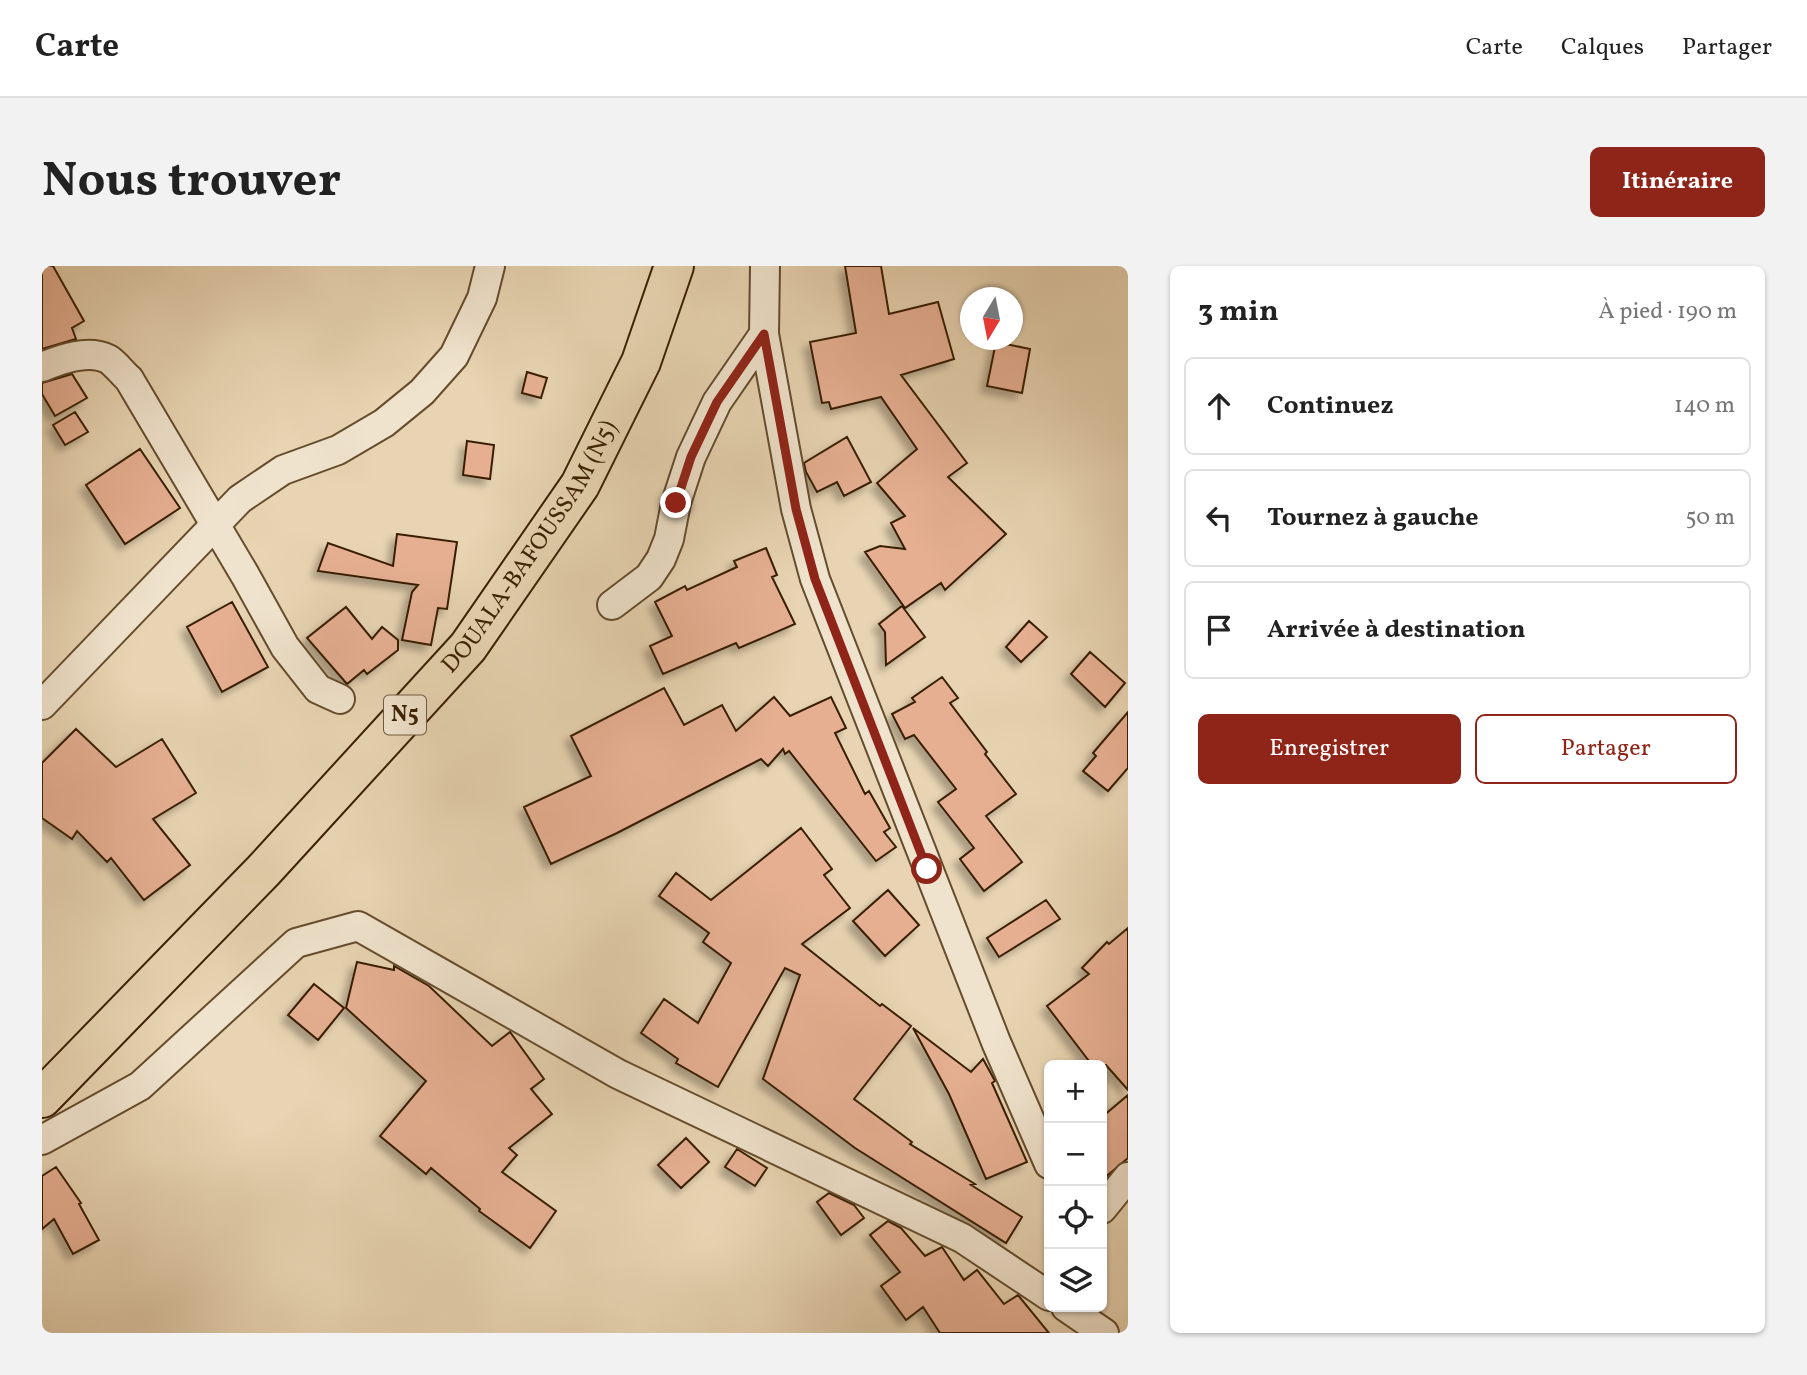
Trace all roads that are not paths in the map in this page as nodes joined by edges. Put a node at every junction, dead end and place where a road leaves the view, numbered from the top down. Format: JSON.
{"nodes":[{"id":1,"x":490,"y":266,"type":"edge"},
{"id":2,"x":674,"y":266,"type":"edge"},
{"id":3,"x":765,"y":266,"type":"edge"},
{"id":4,"x":764,"y":334,"type":"junction"},
{"id":5,"x":42,"y":367,"type":"edge"},
{"id":6,"x":214,"y":525,"type":"junction"},
{"id":7,"x":612,"y":605,"type":"dead end"},
{"id":8,"x":340,"y":699,"type":"dead end"},
{"id":9,"x":42,"y":705,"type":"edge"},
{"id":10,"x":42,"y":1098,"type":"edge"},
{"id":11,"x":42,"y":1140,"type":"edge"},
{"id":12,"x":1044,"y":1152,"type":"edge"},
{"id":13,"x":1128,"y":1177,"type":"edge"},
{"id":14,"x":1107,"y":1203,"type":"edge"},
{"id":15,"x":1044,"y":1293,"type":"edge"},
{"id":16,"x":1077,"y":1312,"type":"edge"},
{"id":17,"x":1100,"y":1323,"type":"edge"}],
"edges":[{"from":1,"to":6,"type":"street"},
{"from":2,"to":10,"type":"highway","name":"DOUALA-BAFOUSSAM (N5)","number":"N5"},
{"from":3,"to":4,"type":"street"},
{"from":4,"to":7,"type":"street"},
{"from":4,"to":12,"type":"street"},
{"from":5,"to":6,"type":"street"},
{"from":6,"to":8,"type":"street"},
{"from":6,"to":9,"type":"street"},
{"from":11,"to":15,"type":"street"},
{"from":13,"to":14,"type":"street"},
{"from":16,"to":17,"type":"street"}]}
